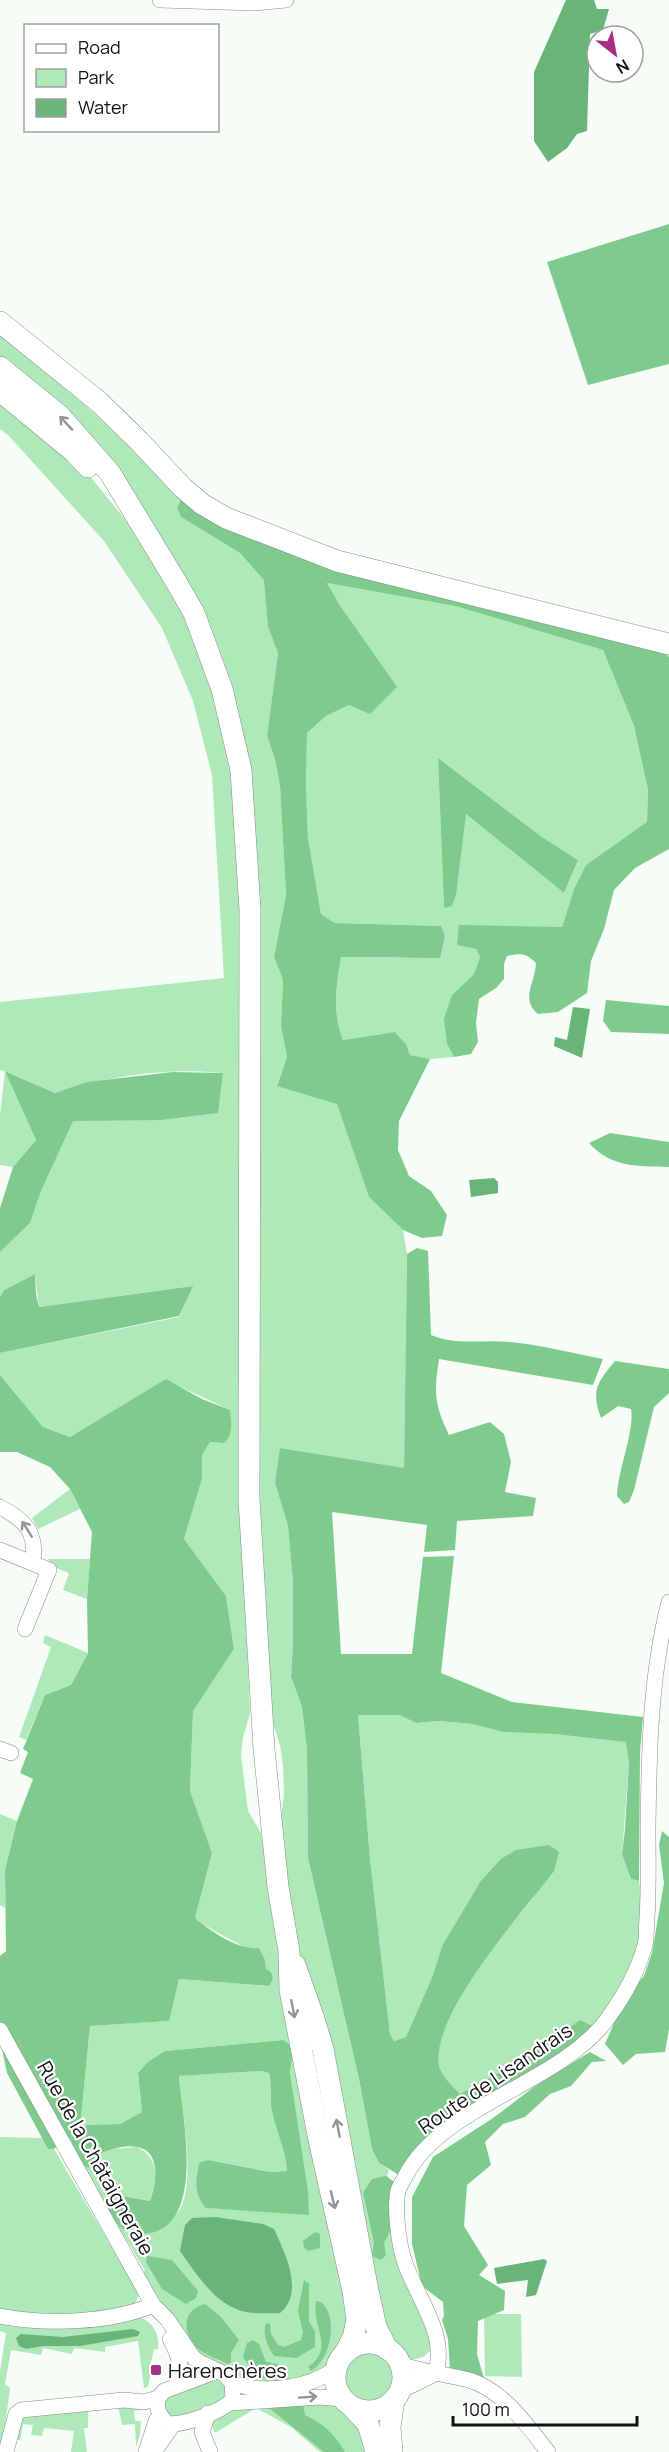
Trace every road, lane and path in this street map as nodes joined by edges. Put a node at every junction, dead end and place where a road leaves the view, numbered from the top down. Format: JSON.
{"nodes":[{"id":1,"x":160,"y":0,"type":"edge"},
{"id":2,"x":286,"y":0,"type":"edge"},
{"id":3,"x":0,"y":322,"type":"edge"},
{"id":4,"x":0,"y":367,"type":"edge"},
{"id":5,"x":0,"y":391,"type":"edge"},
{"id":6,"x":148,"y":539,"type":"junction"},
{"id":7,"x":669,"y":644,"type":"edge"},
{"id":8,"x":0,"y":1507,"type":"edge"},
{"id":9,"x":0,"y":1550,"type":"edge"},
{"id":10,"x":33,"y":1562,"type":"junction"},
{"id":11,"x":669,"y":1602,"type":"edge"},
{"id":12,"x":25,"y":1629,"type":"dead end"},
{"id":13,"x":289,"y":1951,"type":"junction"},
{"id":14,"x":1,"y":2034,"type":"edge"},
{"id":15,"x":154,"y":2306,"type":"junction"},
{"id":16,"x":0,"y":2316,"type":"edge"},
{"id":17,"x":394,"y":2356,"type":"junction"},
{"id":18,"x":340,"y":2361,"type":"junction"},
{"id":19,"x":217,"y":2371,"type":"junction"},
{"id":20,"x":435,"y":2374,"type":"junction"},
{"id":21,"x":232,"y":2383,"type":"junction"},
{"id":22,"x":176,"y":2386,"type":"junction"},
{"id":23,"x":397,"y":2395,"type":"junction"},
{"id":24,"x":230,"y":2403,"type":"junction"},
{"id":25,"x":348,"y":2404,"type":"junction"},
{"id":26,"x":155,"y":2406,"type":"junction"},
{"id":27,"x":208,"y":2414,"type":"junction"},
{"id":28,"x":179,"y":2424,"type":"junction"},
{"id":29,"x":202,"y":2432,"type":"junction"},
{"id":30,"x":6,"y":2452,"type":"edge"},
{"id":31,"x":146,"y":2452,"type":"edge"},
{"id":32,"x":154,"y":2452,"type":"edge"},
{"id":33,"x":210,"y":2452,"type":"edge"},
{"id":34,"x":376,"y":2452,"type":"edge"},
{"id":35,"x":392,"y":2452,"type":"edge"},
{"id":36,"x":548,"y":2452,"type":"edge"}],
"edges":[{"from":1,"to":2,"type":"street"},
{"from":3,"to":7,"type":"main road"},
{"from":6,"to":4,"type":"main road","one_way":true},
{"from":5,"to":6,"type":"main road"},
{"from":6,"to":13,"type":"main road"},
{"from":10,"to":8,"type":"street","one_way":true},
{"from":9,"to":10,"type":"street"},
{"from":10,"to":12,"type":"street"},
{"from":11,"to":20,"type":"street","name":"Route de Lisandrais"},
{"from":17,"to":13,"type":"main road","one_way":true},
{"from":13,"to":18,"type":"main road","one_way":true},
{"from":14,"to":15,"type":"street","name":"Rue de la Châtaigneraie"},
{"from":15,"to":16,"type":"street"},
{"from":15,"to":19,"type":"street","name":"Rue de la Châtaigneraie"},
{"from":15,"to":22,"type":"street","name":"Rue de la Châtaigneraie"},
{"from":17,"to":18,"type":"main road"},
{"from":17,"to":20,"type":"street"},
{"from":17,"to":23,"type":"main road"},
{"from":18,"to":21,"type":"street"},
{"from":18,"to":25,"type":"main road"},
{"from":19,"to":21,"type":"street","name":"Rue de la Châtaigneraie"},
{"from":19,"to":22,"type":"street"},
{"from":20,"to":23,"type":"street"},
{"from":20,"to":36,"type":"street"},
{"from":21,"to":24,"type":"street"},
{"from":22,"to":26,"type":"street"},
{"from":23,"to":25,"type":"main road"},
{"from":23,"to":35,"type":"main road"},
{"from":24,"to":25,"type":"street","one_way":true},
{"from":24,"to":27,"type":"street"},
{"from":25,"to":34,"type":"main road"},
{"from":26,"to":28,"type":"street"},
{"from":26,"to":30,"type":"street"},
{"from":26,"to":31,"type":"street"},
{"from":27,"to":28,"type":"street"},
{"from":27,"to":29,"type":"street"},
{"from":28,"to":29,"type":"street"},
{"from":28,"to":32,"type":"street"},
{"from":29,"to":33,"type":"street"}]}
